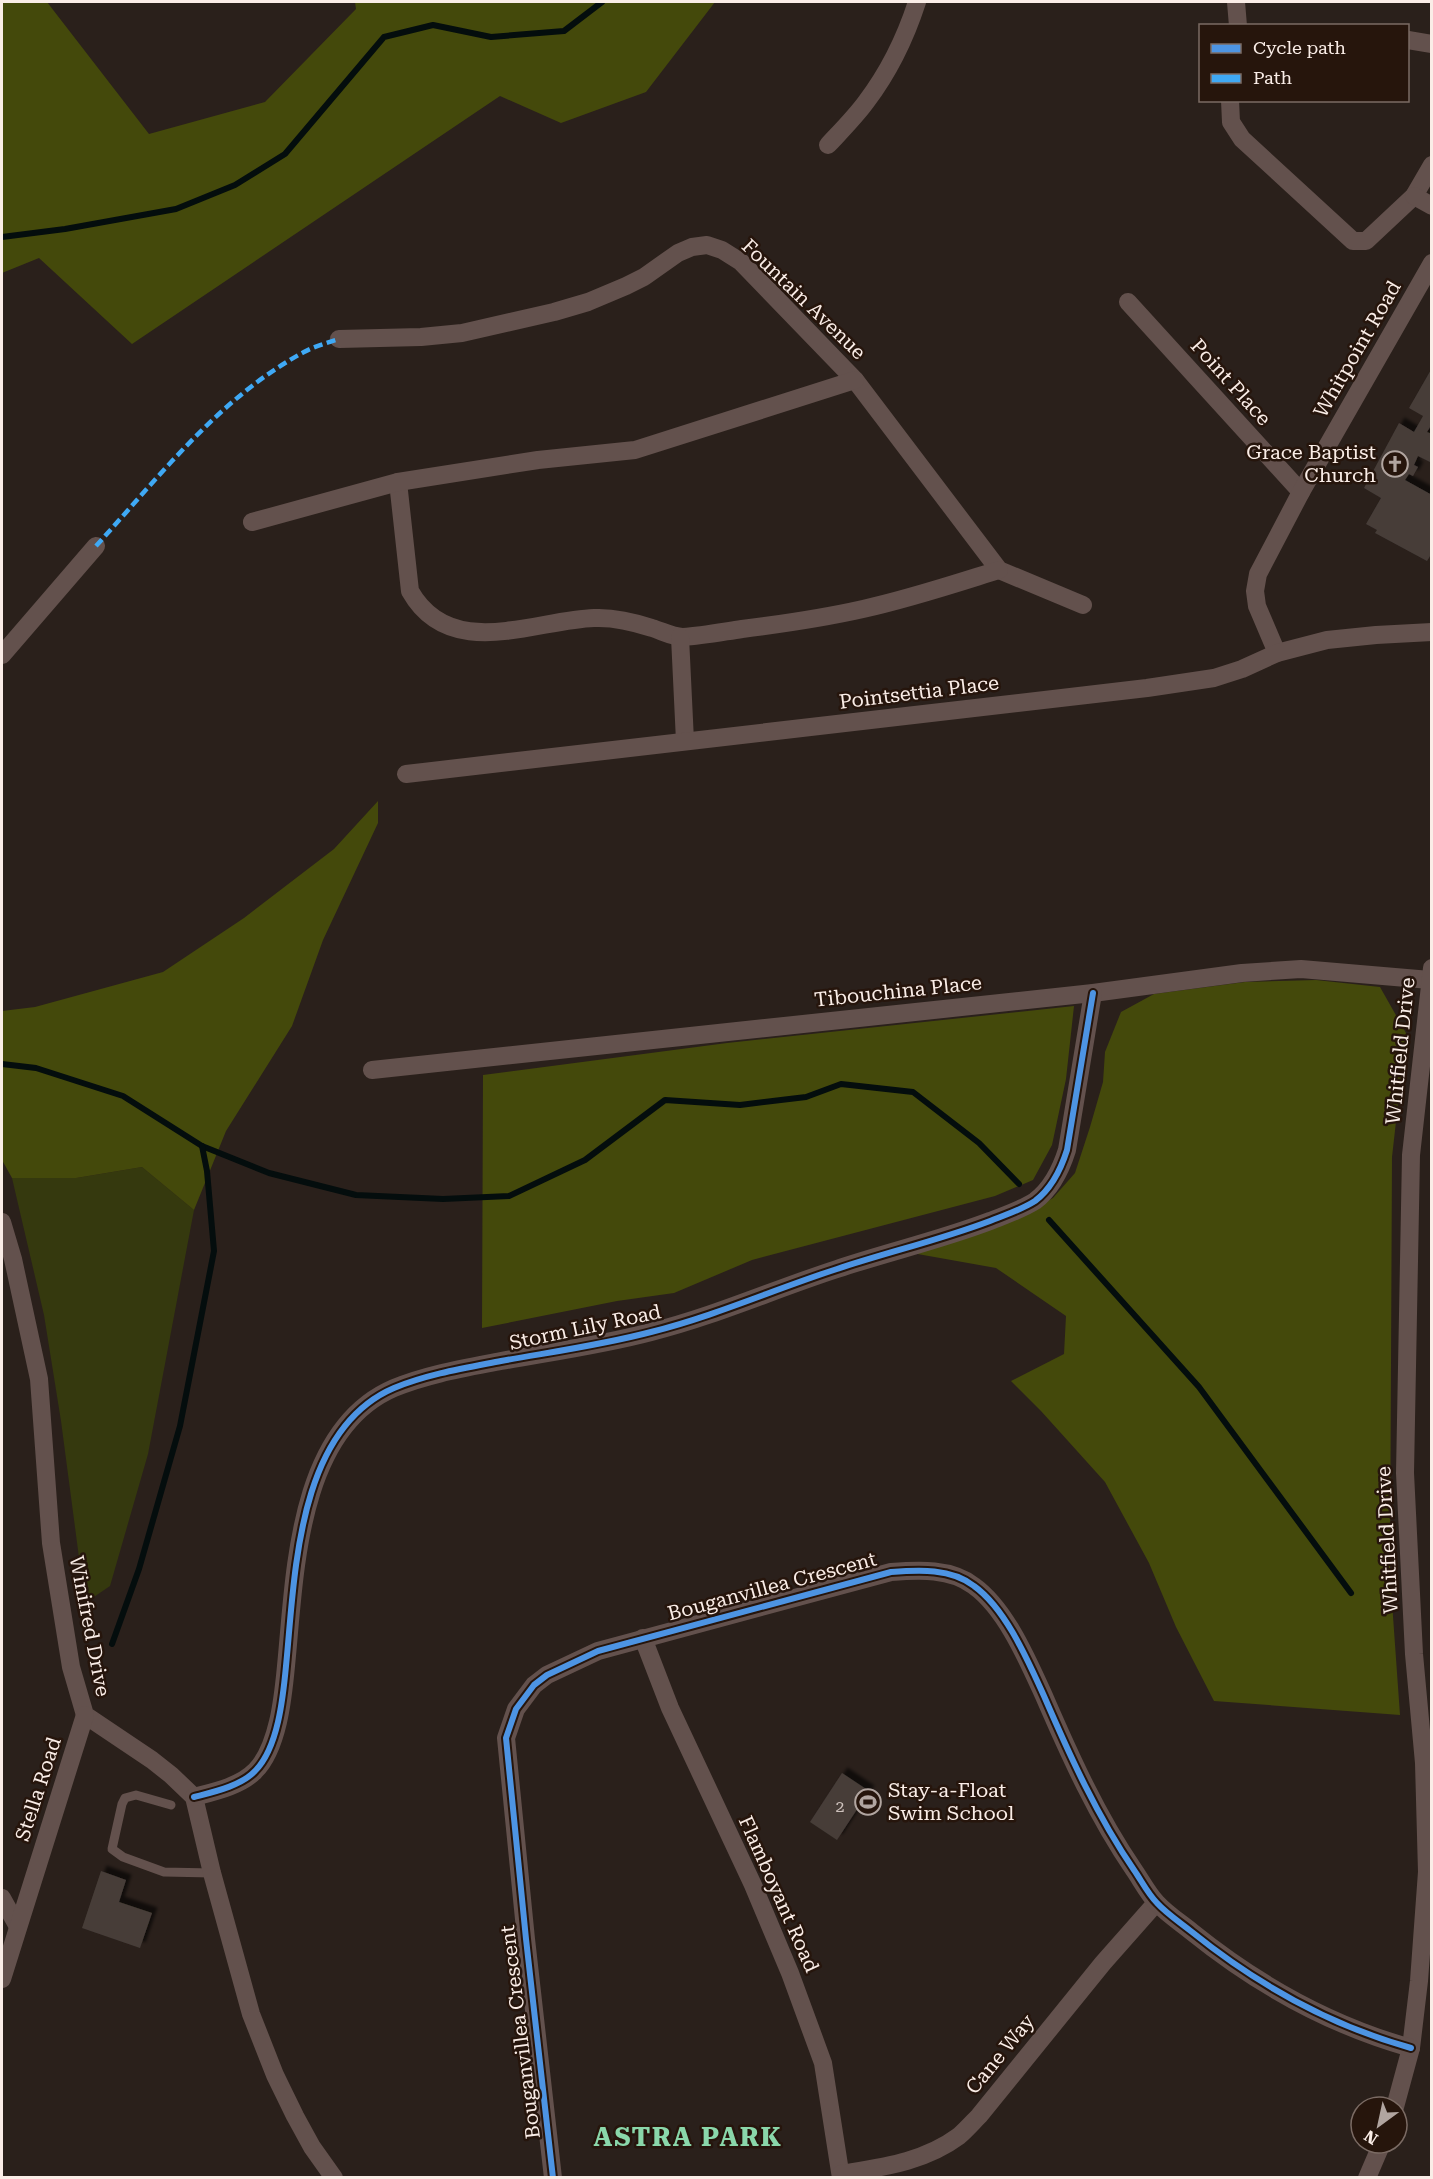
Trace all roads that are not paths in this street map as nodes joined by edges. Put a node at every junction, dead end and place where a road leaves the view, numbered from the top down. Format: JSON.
{"nodes":[{"id":1,"x":917,"y":2,"type":"edge"},
{"id":2,"x":1236,"y":2,"type":"edge"},
{"id":3,"x":1240,"y":24,"type":"edge"},
{"id":4,"x":1409,"y":40,"type":"edge"},
{"id":5,"x":1431,"y":44,"type":"edge"},
{"id":6,"x":1230,"y":102,"type":"edge"},
{"id":7,"x":828,"y":145,"type":"dead end"},
{"id":8,"x":1431,"y":165,"type":"edge"},
{"id":9,"x":1414,"y":195,"type":"junction"},
{"id":10,"x":1431,"y":206,"type":"edge"},
{"id":11,"x":1431,"y":263,"type":"edge"},
{"id":12,"x":1128,"y":303,"type":"dead end"},
{"id":13,"x":339,"y":339,"type":"dead end"},
{"id":14,"x":855,"y":380,"type":"junction"},
{"id":15,"x":398,"y":482,"type":"junction"},
{"id":16,"x":1301,"y":492,"type":"junction"},
{"id":17,"x":252,"y":522,"type":"dead end"},
{"id":18,"x":96,"y":546,"type":"dead end"},
{"id":19,"x":999,"y":570,"type":"junction"},
{"id":20,"x":1083,"y":605,"type":"dead end"},
{"id":21,"x":1431,"y":632,"type":"edge"},
{"id":22,"x":680,"y":637,"type":"junction"},
{"id":23,"x":1277,"y":653,"type":"junction"},
{"id":24,"x":2,"y":655,"type":"edge"},
{"id":25,"x":685,"y":741,"type":"junction"},
{"id":26,"x":406,"y":774,"type":"dead end"},
{"id":27,"x":1431,"y":974,"type":"edge"},
{"id":28,"x":1093,"y":993,"type":"junction"},
{"id":29,"x":372,"y":1070,"type":"dead end"},
{"id":30,"x":2,"y":1222,"type":"edge"},
{"id":31,"x":643,"y":1638,"type":"junction"},
{"id":32,"x":85,"y":1715,"type":"junction"},
{"id":33,"x":194,"y":1797,"type":"junction"},
{"id":34,"x":171,"y":1805,"type":"dead end"},
{"id":35,"x":212,"y":1873,"type":"junction"},
{"id":36,"x":2,"y":1898,"type":"edge"},
{"id":37,"x":1156,"y":1903,"type":"junction"},
{"id":38,"x":17,"y":1925,"type":"junction"},
{"id":39,"x":2,"y":1979,"type":"edge"},
{"id":40,"x":1411,"y":2048,"type":"junction"},
{"id":41,"x":1398,"y":2095,"type":"edge"},
{"id":42,"x":1377,"y":2155,"type":"edge"},
{"id":43,"x":841,"y":2176,"type":"edge"},
{"id":44,"x":334,"y":2178,"type":"edge"},
{"id":45,"x":553,"y":2178,"type":"edge"},
{"id":46,"x":1367,"y":2178,"type":"edge"}],
"edges":[{"from":1,"to":7,"type":"street"},
{"from":2,"to":3,"type":"street"},
{"from":4,"to":5,"type":"street"},
{"from":6,"to":9,"type":"street"},
{"from":8,"to":9,"type":"street"},
{"from":9,"to":10,"type":"street"},
{"from":11,"to":16,"type":"street","name":"Whitpoint Road"},
{"from":12,"to":16,"type":"street","name":"Point Place"},
{"from":13,"to":14,"type":"street","name":"Fountain Avenue"},
{"from":14,"to":15,"type":"street"},
{"from":14,"to":19,"type":"street","name":"Fountain Avenue"},
{"from":15,"to":17,"type":"street"},
{"from":15,"to":22,"type":"street"},
{"from":16,"to":23,"type":"street","name":"Whitpoint Road"},
{"from":18,"to":24,"type":"street"},
{"from":19,"to":20,"type":"street"},
{"from":19,"to":22,"type":"street"},
{"from":21,"to":23,"type":"street","name":"Pointsettia Place"},
{"from":22,"to":25,"type":"street"},
{"from":23,"to":25,"type":"street","name":"Pointsettia Place"},
{"from":25,"to":26,"type":"street","name":"Pointsettia Place"},
{"from":27,"to":28,"type":"street","name":"Tibouchina Place"},
{"from":27,"to":40,"type":"street","name":"Whitfield Drive"},
{"from":28,"to":29,"type":"street","name":"Tibouchina Place"},
{"from":28,"to":33,"type":"street","name":"Storm Lily Road"},
{"from":30,"to":32,"type":"street","name":"Winifred Drive"},
{"from":31,"to":37,"type":"street","name":"Bouganvillea Crescent"},
{"from":31,"to":43,"type":"street","name":"Flamboyant Road"},
{"from":31,"to":45,"type":"street","name":"Bouganvillea Crescent"},
{"from":32,"to":33,"type":"street","name":"Winifred Drive"},
{"from":32,"to":38,"type":"street","name":"Stella Road"},
{"from":33,"to":35,"type":"street"},
{"from":34,"to":35,"type":"lane"},
{"from":35,"to":44,"type":"street"},
{"from":36,"to":38,"type":"street"},
{"from":37,"to":40,"type":"street","name":"Bouganvillea Crescent"},
{"from":37,"to":43,"type":"street","name":"Cane Way"},
{"from":38,"to":39,"type":"street","name":"Stella Road"},
{"from":40,"to":41,"type":"street","name":"Whitfield Drive"},
{"from":42,"to":46,"type":"street"}]}
